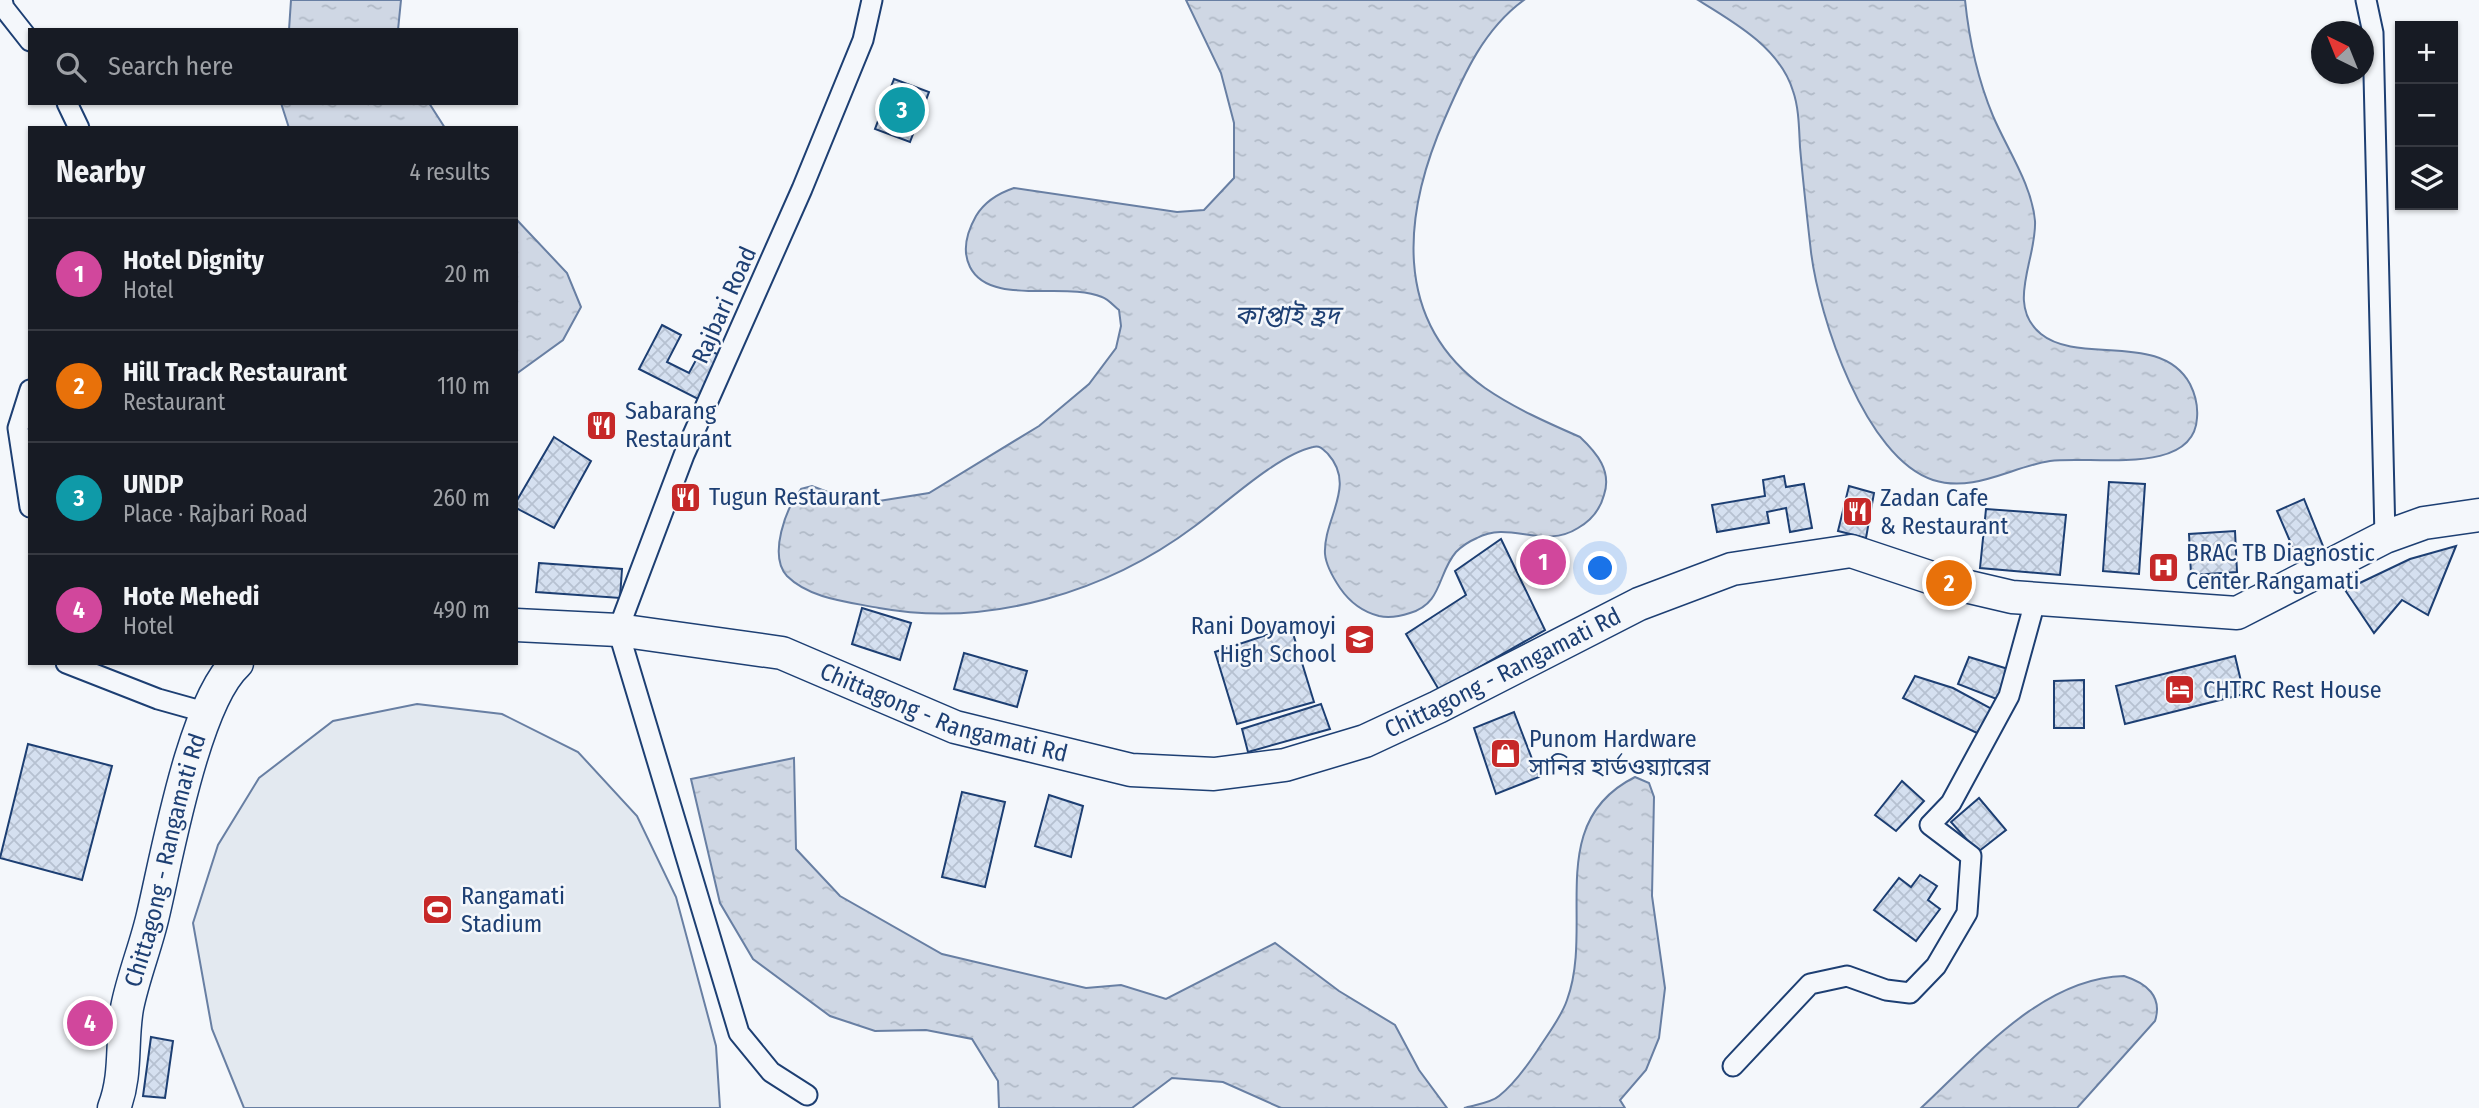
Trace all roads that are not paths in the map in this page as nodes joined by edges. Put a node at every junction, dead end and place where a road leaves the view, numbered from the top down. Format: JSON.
{"nodes":[{"id":1,"x":2,"y":0,"type":"edge"},
{"id":2,"x":872,"y":0,"type":"edge"},
{"id":3,"x":2366,"y":0,"type":"edge"},
{"id":4,"x":28,"y":38,"type":"edge"},
{"id":5,"x":68,"y":105,"type":"edge"},
{"id":6,"x":78,"y":126,"type":"edge"},
{"id":7,"x":28,"y":396,"type":"edge"},
{"id":8,"x":28,"y":494,"type":"edge"},
{"id":9,"x":2479,"y":515,"type":"edge"},
{"id":10,"x":2385,"y":537,"type":"junction"},
{"id":11,"x":2036,"y":598,"type":"junction"},
{"id":12,"x":518,"y":625,"type":"edge"},
{"id":13,"x":618,"y":630,"type":"junction"},
{"id":14,"x":71,"y":665,"type":"edge"},
{"id":15,"x":235,"y":665,"type":"edge"},
{"id":16,"x":208,"y":713,"type":"junction"},
{"id":17,"x":1733,"y":1066,"type":"dead end"},
{"id":18,"x":807,"y":1095,"type":"dead end"},
{"id":19,"x":114,"y":1108,"type":"edge"}],
"edges":[{"from":1,"to":4,"type":"street"},
{"from":2,"to":13,"type":"street","name":"Rajbari Road"},
{"from":3,"to":10,"type":"street"},
{"from":5,"to":6,"type":"street"},
{"from":7,"to":8,"type":"street"},
{"from":9,"to":10,"type":"highway","name":"Chittagong - Rangamati Rd"},
{"from":10,"to":11,"type":"highway","name":"Chittagong - Rangamati Rd"},
{"from":11,"to":13,"type":"highway","name":"Chittagong - Rangamati Rd"},
{"from":11,"to":17,"type":"street"},
{"from":12,"to":13,"type":"highway","name":"Chittagong - Rangamati Rd"},
{"from":13,"to":18,"type":"street"},
{"from":14,"to":16,"type":"street"},
{"from":15,"to":16,"type":"highway","name":"Chittagong - Rangamati Rd"},
{"from":16,"to":19,"type":"highway","name":"Chittagong - Rangamati Rd"}]}
